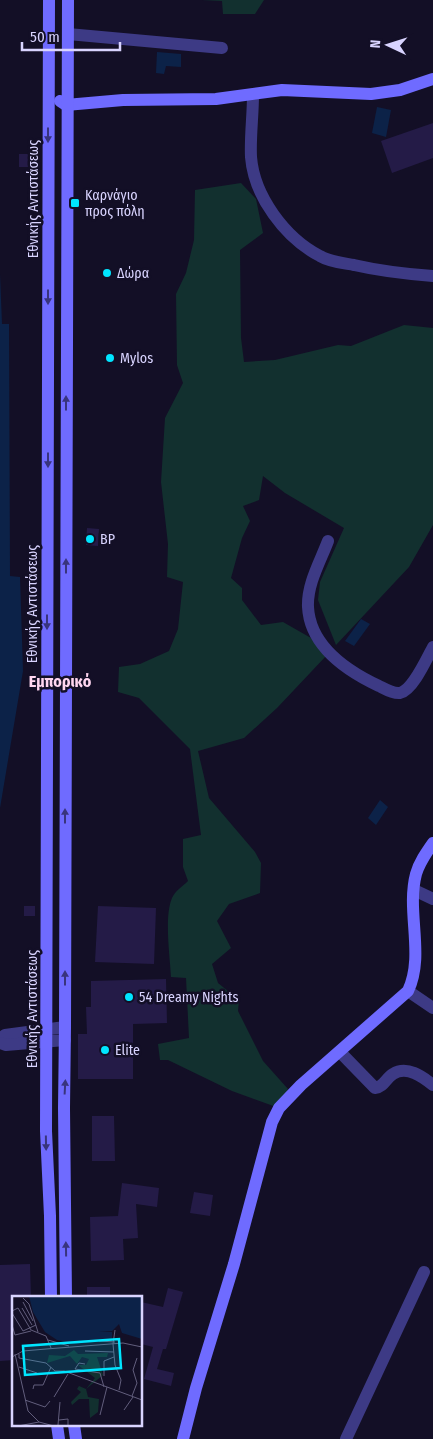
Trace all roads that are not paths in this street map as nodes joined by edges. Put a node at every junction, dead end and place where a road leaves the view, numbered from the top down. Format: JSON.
{"nodes":[{"id":1,"x":49,"y":0,"type":"edge"},
{"id":2,"x":68,"y":0,"type":"edge"},
{"id":3,"x":68,"y":34,"type":"junction"},
{"id":4,"x":222,"y":48,"type":"dead end"},
{"id":5,"x":433,"y":79,"type":"edge"},
{"id":6,"x":48,"y":86,"type":"junction"},
{"id":7,"x":253,"y":96,"type":"junction"},
{"id":8,"x":66,"y":106,"type":"junction"},
{"id":9,"x":433,"y":276,"type":"edge"},
{"id":10,"x":328,"y":541,"type":"dead end"},
{"id":11,"x":433,"y":647,"type":"edge"},
{"id":12,"x":433,"y":844,"type":"edge"},
{"id":13,"x":414,"y":890,"type":"junction"},
{"id":14,"x":433,"y":899,"type":"edge"},
{"id":15,"x":408,"y":991,"type":"junction"},
{"id":16,"x":433,"y":1008,"type":"edge"},
{"id":17,"x":65,"y":1033,"type":"junction"},
{"id":18,"x":47,"y":1035,"type":"junction"},
{"id":19,"x":0,"y":1039,"type":"edge"},
{"id":20,"x":0,"y":1043,"type":"edge"},
{"id":21,"x":340,"y":1052,"type":"junction"},
{"id":22,"x":433,"y":1085,"type":"edge"},
{"id":23,"x":424,"y":1272,"type":"dead end"},
{"id":24,"x":50,"y":1296,"type":"edge"},
{"id":25,"x":66,"y":1296,"type":"edge"},
{"id":26,"x":57,"y":1426,"type":"edge"},
{"id":27,"x":74,"y":1426,"type":"edge"},
{"id":28,"x":59,"y":1439,"type":"edge"},
{"id":29,"x":76,"y":1439,"type":"edge"},
{"id":30,"x":183,"y":1439,"type":"edge"},
{"id":31,"x":346,"y":1439,"type":"edge"}],
"edges":[{"from":1,"to":6,"type":"main road","name":"Εθνικής Αντιστάσεως"},
{"from":2,"to":3,"type":"main road"},
{"from":3,"to":4,"type":"street"},
{"from":3,"to":8,"type":"main road"},
{"from":5,"to":7,"type":"main road"},
{"from":6,"to":8,"type":"main road"},
{"from":6,"to":18,"type":"main road","name":"Εθνικής Αντιστάσεως","one_way":true},
{"from":7,"to":8,"type":"main road"},
{"from":7,"to":9,"type":"street"},
{"from":17,"to":8,"type":"main road","one_way":true},
{"from":10,"to":11,"type":"street"},
{"from":12,"to":13,"type":"main road"},
{"from":13,"to":14,"type":"street"},
{"from":13,"to":15,"type":"main road"},
{"from":15,"to":16,"type":"street"},
{"from":15,"to":21,"type":"main road"},
{"from":17,"to":18,"type":"street"},
{"from":25,"to":17,"type":"main road","one_way":true},
{"from":18,"to":19,"type":"street"},
{"from":18,"to":20,"type":"street"},
{"from":18,"to":24,"type":"main road","name":"Εθνικής Αντιστάσεως","one_way":true},
{"from":21,"to":22,"type":"street"},
{"from":21,"to":30,"type":"main road"},
{"from":23,"to":31,"type":"street"},
{"from":26,"to":28,"type":"main road"},
{"from":27,"to":29,"type":"main road"}]}
